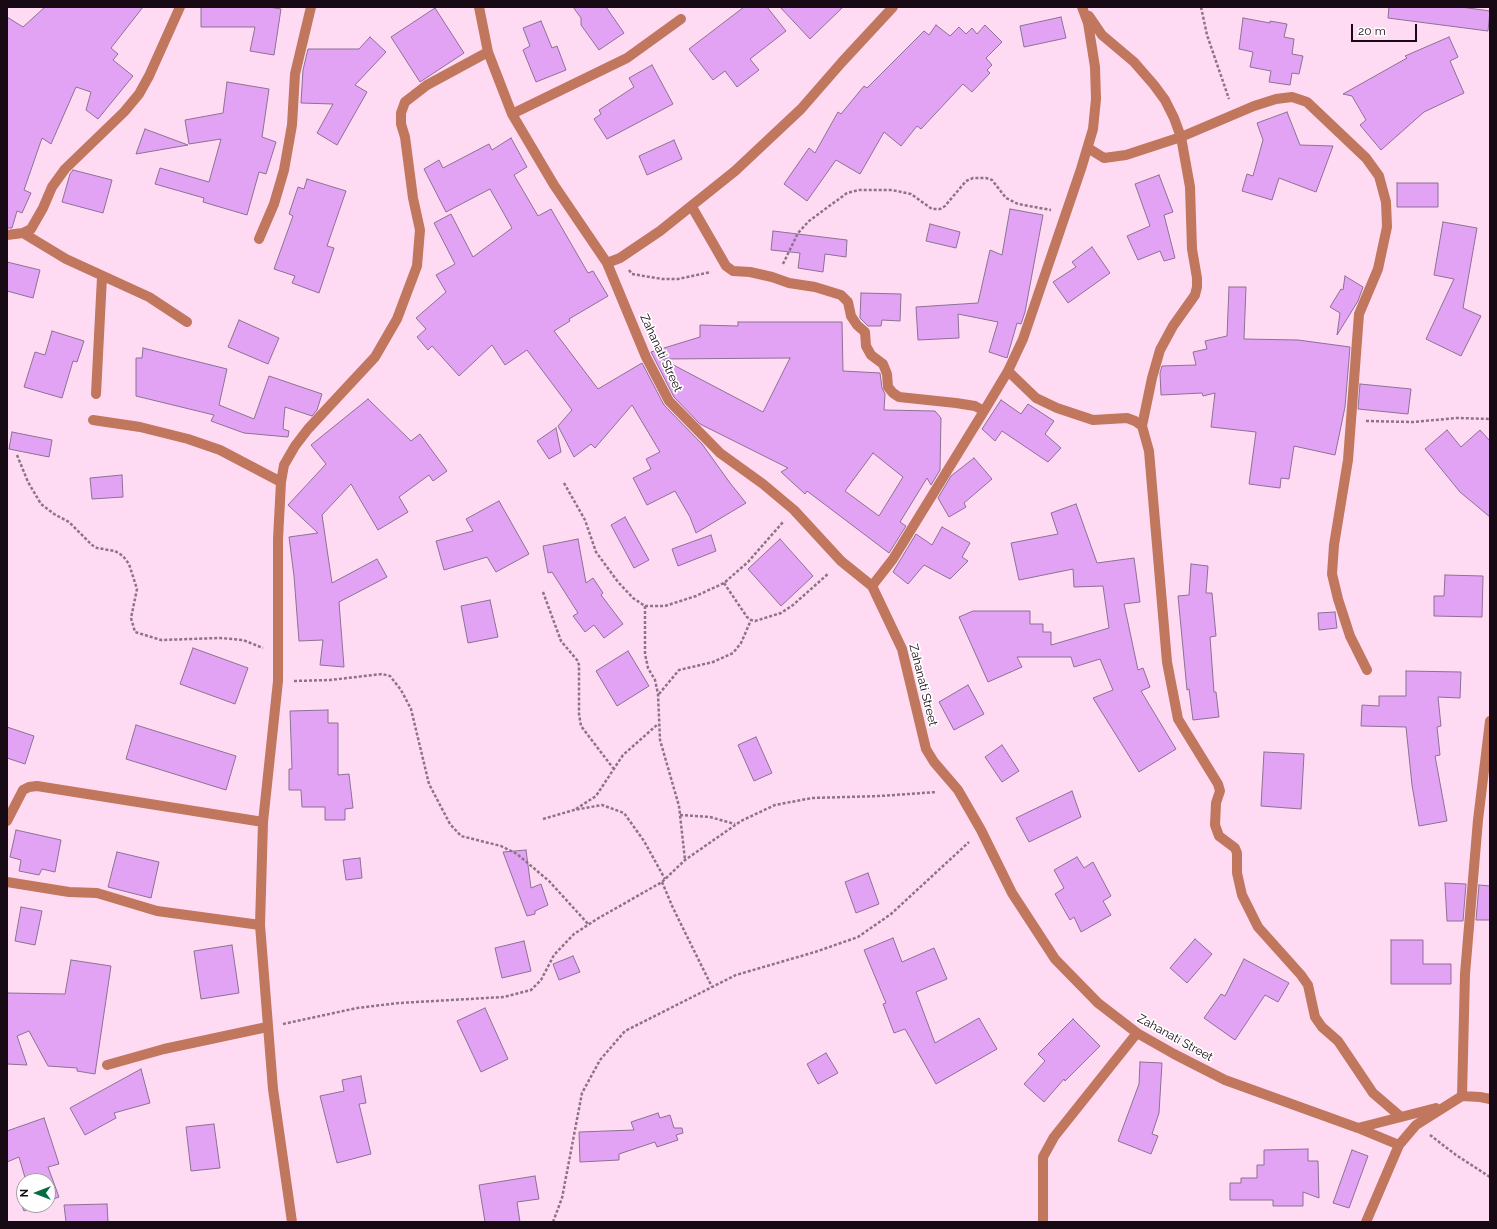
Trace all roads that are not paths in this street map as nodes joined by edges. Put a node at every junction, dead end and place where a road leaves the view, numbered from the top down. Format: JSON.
{"nodes":[{"id":1,"x":180,"y":7,"type":"edge"},
{"id":2,"x":311,"y":7,"type":"edge"},
{"id":3,"x":479,"y":7,"type":"edge"},
{"id":4,"x":893,"y":7,"type":"edge"},
{"id":5,"x":1082,"y":7,"type":"edge"},
{"id":6,"x":681,"y":18,"type":"dead end"},
{"id":7,"x":488,"y":52,"type":"junction"},
{"id":8,"x":512,"y":114,"type":"junction"},
{"id":9,"x":1181,"y":137,"type":"junction"},
{"id":10,"x":1088,"y":148,"type":"junction"},
{"id":11,"x":692,"y":207,"type":"junction"},
{"id":12,"x":23,"y":234,"type":"junction"},
{"id":13,"x":7,"y":235,"type":"edge"},
{"id":14,"x":259,"y":239,"type":"dead end"},
{"id":15,"x":606,"y":263,"type":"junction"},
{"id":16,"x":102,"y":277,"type":"junction"},
{"id":17,"x":187,"y":322,"type":"dead end"},
{"id":18,"x":1008,"y":371,"type":"junction"},
{"id":19,"x":96,"y":394,"type":"dead end"},
{"id":20,"x":984,"y":411,"type":"junction"},
{"id":21,"x":93,"y":420,"type":"dead end"},
{"id":22,"x":1142,"y":426,"type":"junction"},
{"id":23,"x":281,"y":482,"type":"junction"},
{"id":24,"x":872,"y":586,"type":"junction"},
{"id":25,"x":1367,"y":670,"type":"dead end"},
{"id":26,"x":1490,"y":721,"type":"edge"},
{"id":27,"x":7,"y":821,"type":"edge"},
{"id":28,"x":263,"y":822,"type":"junction"},
{"id":29,"x":7,"y":882,"type":"edge"},
{"id":30,"x":260,"y":925,"type":"junction"},
{"id":31,"x":268,"y":1028,"type":"junction"},
{"id":32,"x":1137,"y":1033,"type":"junction"},
{"id":33,"x":107,"y":1065,"type":"dead end"},
{"id":34,"x":1462,"y":1096,"type":"junction"},
{"id":35,"x":1490,"y":1100,"type":"edge"},
{"id":36,"x":1443,"y":1106,"type":"junction"},
{"id":37,"x":1402,"y":1117,"type":"junction"},
{"id":38,"x":1358,"y":1128,"type":"junction"},
{"id":39,"x":1399,"y":1145,"type":"junction"},
{"id":40,"x":292,"y":1222,"type":"edge"},
{"id":41,"x":1043,"y":1222,"type":"edge"},
{"id":42,"x":1366,"y":1222,"type":"edge"}],
"edges":[{"from":1,"to":12,"type":"street"},
{"from":2,"to":14,"type":"street"},
{"from":3,"to":7,"type":"street","name":"Zahanati Street"},
{"from":4,"to":11,"type":"street"},
{"from":5,"to":9,"type":"street"},
{"from":5,"to":10,"type":"street"},
{"from":6,"to":8,"type":"street"},
{"from":7,"to":8,"type":"street","name":"Zahanati Street"},
{"from":7,"to":23,"type":"street"},
{"from":8,"to":15,"type":"street","name":"Zahanati Street"},
{"from":9,"to":10,"type":"street"},
{"from":9,"to":22,"type":"street"},
{"from":9,"to":25,"type":"street"},
{"from":10,"to":18,"type":"street"},
{"from":11,"to":15,"type":"street"},
{"from":11,"to":20,"type":"street"},
{"from":12,"to":13,"type":"street"},
{"from":12,"to":16,"type":"street"},
{"from":15,"to":24,"type":"street","name":"Zahanati Street"},
{"from":16,"to":17,"type":"street"},
{"from":16,"to":19,"type":"street"},
{"from":18,"to":20,"type":"street"},
{"from":18,"to":22,"type":"street"},
{"from":20,"to":24,"type":"street"},
{"from":21,"to":23,"type":"street"},
{"from":22,"to":37,"type":"street"},
{"from":23,"to":28,"type":"street"},
{"from":24,"to":32,"type":"street","name":"Zahanati Street"},
{"from":26,"to":34,"type":"street"},
{"from":27,"to":28,"type":"street"},
{"from":28,"to":30,"type":"street"},
{"from":29,"to":30,"type":"street"},
{"from":30,"to":31,"type":"street"},
{"from":31,"to":33,"type":"street"},
{"from":31,"to":40,"type":"street"},
{"from":32,"to":38,"type":"street","name":"Zahanati Street"},
{"from":32,"to":41,"type":"street"},
{"from":34,"to":35,"type":"street"},
{"from":34,"to":36,"type":"street"},
{"from":36,"to":37,"type":"street"},
{"from":36,"to":39,"type":"street"},
{"from":37,"to":38,"type":"street"},
{"from":38,"to":39,"type":"street","name":"Zahanati Street"},
{"from":39,"to":42,"type":"street"}]}
